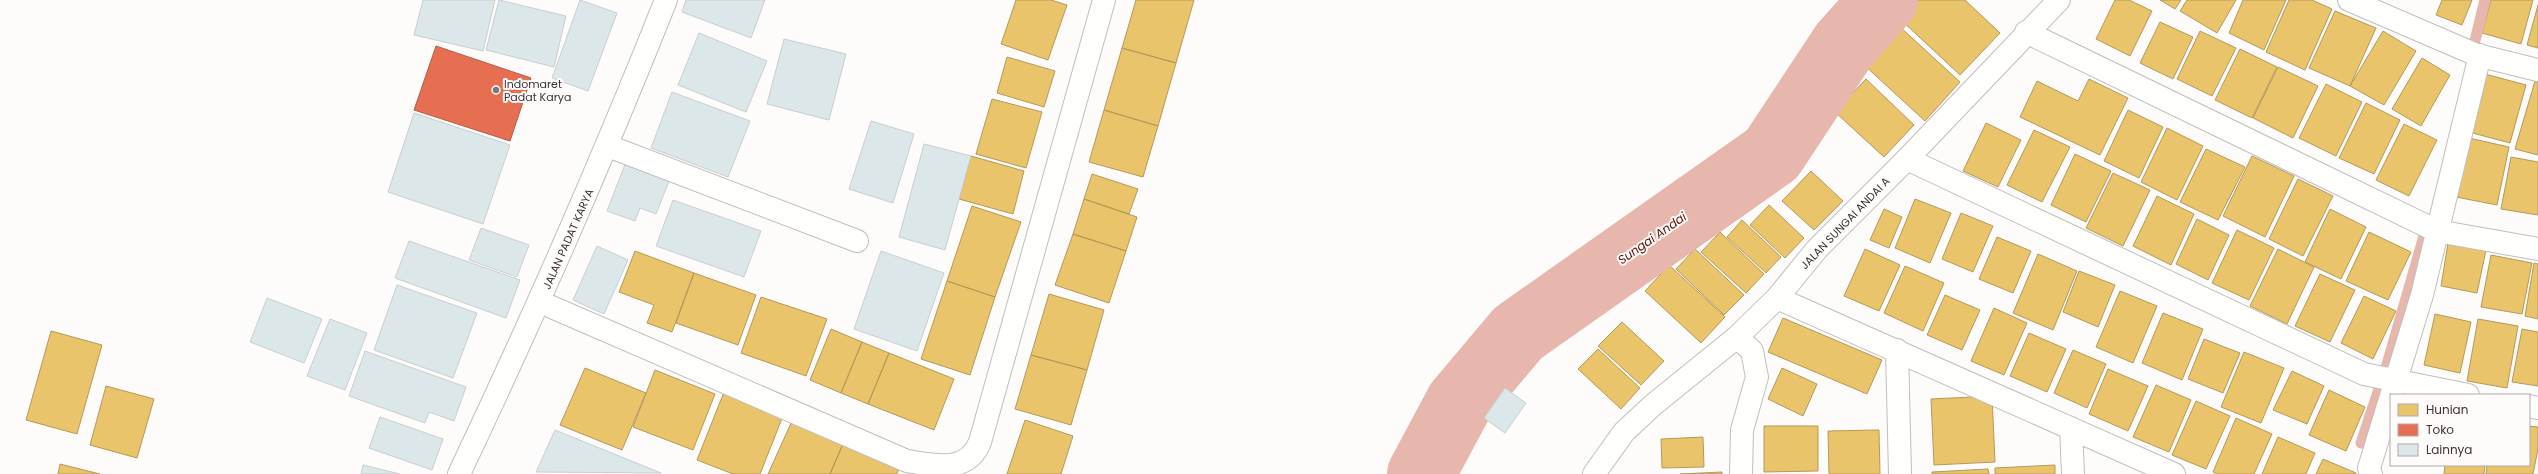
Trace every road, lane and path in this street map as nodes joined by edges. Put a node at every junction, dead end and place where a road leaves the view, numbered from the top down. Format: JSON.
{"nodes":[{"id":1,"x":666,"y":0,"type":"edge"},
{"id":2,"x":1104,"y":0,"type":"edge"},
{"id":3,"x":2059,"y":0,"type":"edge"},
{"id":4,"x":2349,"y":0,"type":"edge"},
{"id":5,"x":2026,"y":32,"type":"junction"},
{"id":6,"x":2474,"y":54,"type":"junction"},
{"id":7,"x":2538,"y":70,"type":"edge"},
{"id":8,"x":608,"y":146,"type":"junction"},
{"id":9,"x":1907,"y":159,"type":"junction"},
{"id":10,"x":2429,"y":227,"type":"junction"},
{"id":11,"x":857,"y":241,"type":"dead end"},
{"id":12,"x":2538,"y":249,"type":"edge"},
{"id":13,"x":1777,"y":298,"type":"junction"},
{"id":14,"x":540,"y":302,"type":"junction"},
{"id":15,"x":1737,"y":337,"type":"junction"},
{"id":16,"x":1897,"y":350,"type":"junction"},
{"id":17,"x":2391,"y":380,"type":"junction"},
{"id":18,"x":2463,"y":394,"type":"edge"},
{"id":19,"x":2071,"y":428,"type":"junction"},
{"id":20,"x":459,"y":474,"type":"edge"},
{"id":21,"x":1594,"y":474,"type":"edge"},
{"id":22,"x":1741,"y":474,"type":"edge"},
{"id":23,"x":1900,"y":474,"type":"edge"},
{"id":24,"x":2073,"y":474,"type":"edge"},
{"id":25,"x":2174,"y":474,"type":"edge"},
{"id":26,"x":2371,"y":474,"type":"edge"}],
"edges":[{"from":1,"to":8,"type":"street","name":"JALAN PADAT KARYA"},
{"from":2,"to":14,"type":"street"},
{"from":3,"to":5,"type":"street","name":"JALAN SUNGAI ANDAI A"},
{"from":4,"to":6,"type":"street"},
{"from":5,"to":9,"type":"street","name":"JALAN SUNGAI ANDAI A"},
{"from":5,"to":10,"type":"street"},
{"from":6,"to":7,"type":"street"},
{"from":6,"to":10,"type":"street"},
{"from":8,"to":11,"type":"street"},
{"from":8,"to":14,"type":"street","name":"JALAN PADAT KARYA"},
{"from":9,"to":13,"type":"street","name":"JALAN SUNGAI ANDAI A"},
{"from":9,"to":17,"type":"street"},
{"from":10,"to":12,"type":"street"},
{"from":10,"to":17,"type":"street"},
{"from":13,"to":15,"type":"street","name":"JALAN SUNGAI ANDAI A"},
{"from":13,"to":16,"type":"street"},
{"from":14,"to":20,"type":"street","name":"JALAN PADAT KARYA"},
{"from":15,"to":21,"type":"street","name":"JALAN SUNGAI ANDAI A"},
{"from":15,"to":22,"type":"street"},
{"from":16,"to":19,"type":"street"},
{"from":16,"to":23,"type":"street"},
{"from":17,"to":18,"type":"street"},
{"from":17,"to":26,"type":"street"},
{"from":19,"to":24,"type":"street"},
{"from":19,"to":25,"type":"street"}]}
